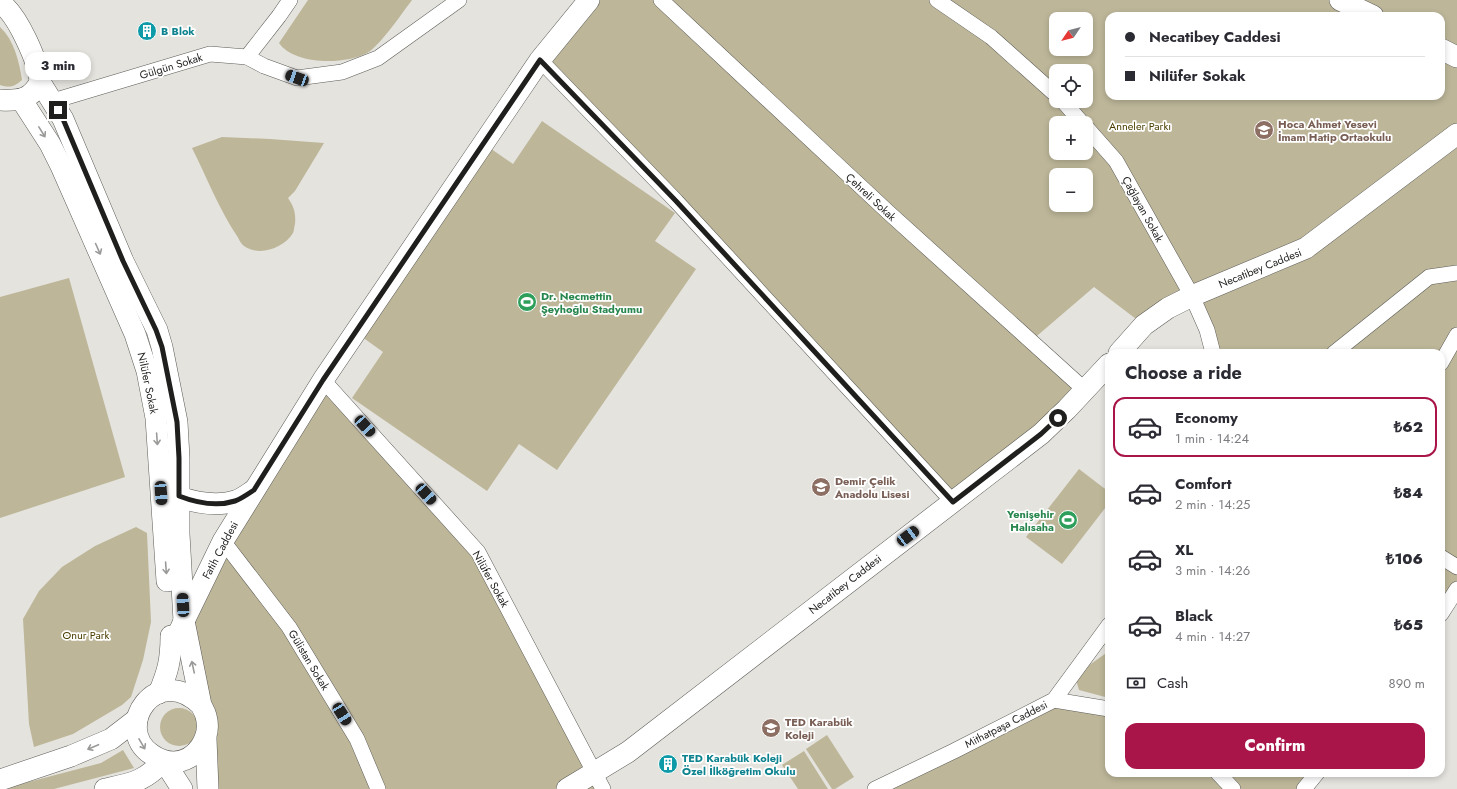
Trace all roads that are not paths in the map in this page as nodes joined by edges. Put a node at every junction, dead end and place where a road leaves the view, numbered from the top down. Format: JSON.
{"nodes":[{"id":1,"x":290,"y":0,"type":"edge"},
{"id":2,"x":459,"y":0,"type":"edge"},
{"id":3,"x":589,"y":0,"type":"edge"},
{"id":4,"x":661,"y":0,"type":"edge"},
{"id":5,"x":937,"y":0,"type":"edge"},
{"id":6,"x":1340,"y":0,"type":"edge"},
{"id":7,"x":446,"y":5,"type":"edge"},
{"id":8,"x":10,"y":7,"type":"edge"},
{"id":9,"x":1365,"y":12,"type":"edge"},
{"id":10,"x":1445,"y":51,"type":"edge"},
{"id":11,"x":247,"y":57,"type":"junction"},
{"id":12,"x":1457,"y":57,"type":"edge"},
{"id":13,"x":540,"y":60,"type":"junction"},
{"id":14,"x":40,"y":82,"type":"junction"},
{"id":15,"x":1049,"y":89,"type":"edge"},
{"id":16,"x":0,"y":100,"type":"edge"},
{"id":17,"x":21,"y":100,"type":"junction"},
{"id":18,"x":53,"y":101,"type":"junction"},
{"id":19,"x":1069,"y":108,"type":"edge"},
{"id":20,"x":1076,"y":116,"type":"edge"},
{"id":21,"x":1457,"y":134,"type":"edge"},
{"id":22,"x":1093,"y":135,"type":"edge"},
{"id":23,"x":1457,"y":273,"type":"edge"},
{"id":24,"x":1192,"y":296,"type":"junction"},
{"id":25,"x":1457,"y":335,"type":"edge"},
{"id":26,"x":1123,"y":349,"type":"edge"},
{"id":27,"x":1212,"y":349,"type":"edge"},
{"id":28,"x":1339,"y":349,"type":"edge"},
{"id":29,"x":1445,"y":356,"type":"edge"},
{"id":30,"x":1105,"y":368,"type":"edge"},
{"id":31,"x":323,"y":380,"type":"junction"},
{"id":32,"x":1085,"y":390,"type":"junction"},
{"id":33,"x":254,"y":490,"type":"junction"},
{"id":34,"x":179,"y":496,"type":"junction"},
{"id":35,"x":953,"y":502,"type":"junction"},
{"id":36,"x":223,"y":541,"type":"junction"},
{"id":37,"x":1445,"y":560,"type":"edge"},
{"id":38,"x":1457,"y":567,"type":"edge"},
{"id":39,"x":1457,"y":589,"type":"edge"},
{"id":40,"x":1445,"y":608,"type":"edge"},
{"id":41,"x":184,"y":621,"type":"junction"},
{"id":42,"x":1105,"y":630,"type":"edge"},
{"id":43,"x":171,"y":650,"type":"junction"},
{"id":44,"x":159,"y":693,"type":"junction"},
{"id":45,"x":1054,"y":700,"type":"junction"},
{"id":46,"x":201,"y":705,"type":"junction"},
{"id":47,"x":1105,"y":708,"type":"edge"},
{"id":48,"x":137,"y":718,"type":"junction"},
{"id":49,"x":206,"y":739,"type":"junction"},
{"id":50,"x":164,"y":761,"type":"junction"},
{"id":51,"x":1222,"y":777,"type":"edge"},
{"id":52,"x":1314,"y":777,"type":"edge"},
{"id":53,"x":0,"y":780,"type":"edge"},
{"id":54,"x":599,"y":781,"type":"edge"},
{"id":55,"x":144,"y":786,"type":"edge"},
{"id":56,"x":105,"y":789,"type":"edge"},
{"id":57,"x":182,"y":789,"type":"edge"},
{"id":58,"x":208,"y":789,"type":"edge"},
{"id":59,"x":378,"y":789,"type":"edge"},
{"id":60,"x":567,"y":789,"type":"edge"},
{"id":61,"x":875,"y":789,"type":"edge"},
{"id":62,"x":1233,"y":789,"type":"edge"},
{"id":63,"x":1304,"y":789,"type":"edge"}],
"edges":[{"from":1,"to":11,"type":"street"},
{"from":2,"to":7,"type":"street","name":"Gülgün Sokak"},
{"from":3,"to":13,"type":"street","name":"Fatih Caddesi"},
{"from":4,"to":32,"type":"street","name":"Çehreli Sokak"},
{"from":5,"to":15,"type":"street"},
{"from":6,"to":9,"type":"street"},
{"from":7,"to":11,"type":"street","name":"Gülgün Sokak"},
{"from":8,"to":14,"type":"street"},
{"from":10,"to":12,"type":"street"},
{"from":11,"to":18,"type":"street","name":"Gülgün Sokak"},
{"from":13,"to":31,"type":"street","name":"Fatih Caddesi"},
{"from":13,"to":35,"type":"street"},
{"from":14,"to":17,"type":"street"},
{"from":14,"to":18,"type":"street","name":"Nilüfer Sokak"},
{"from":16,"to":17,"type":"street"},
{"from":17,"to":43,"type":"street","name":"Nilüfer Sokak","one_way":true},
{"from":18,"to":34,"type":"street","name":"Nilüfer Sokak"},
{"from":19,"to":20,"type":"street"},
{"from":21,"to":24,"type":"street","name":"Necatibey Caddesi"},
{"from":22,"to":24,"type":"street","name":"Çağlayan Sokak"},
{"from":23,"to":28,"type":"street"},
{"from":24,"to":26,"type":"street","name":"Necatibey Caddesi"},
{"from":24,"to":27,"type":"street"},
{"from":25,"to":29,"type":"street"},
{"from":30,"to":32,"type":"street","name":"Necatibey Caddesi"},
{"from":31,"to":33,"type":"street","name":"Fatih Caddesi"},
{"from":31,"to":54,"type":"street","name":"Nilüfer Sokak"},
{"from":32,"to":35,"type":"street","name":"Necatibey Caddesi"},
{"from":33,"to":34,"type":"street"},
{"from":33,"to":36,"type":"street","name":"Fatih Caddesi"},
{"from":34,"to":41,"type":"street","name":"Nilüfer Sokak"},
{"from":35,"to":54,"type":"street","name":"Necatibey Caddesi"},
{"from":36,"to":41,"type":"street","name":"Fatih Caddesi"},
{"from":36,"to":59,"type":"street","name":"Gülistan Sokak"},
{"from":37,"to":38,"type":"street"},
{"from":39,"to":40,"type":"street"},
{"from":41,"to":43,"type":"street","name":"Fatih Caddesi"},
{"from":46,"to":41,"type":"street","name":"Nilüfer Sokak","one_way":true},
{"from":42,"to":45,"type":"street","name":"Mithatpaşa Caddesi"},
{"from":43,"to":44,"type":"street","name":"Nilüfer Sokak"},
{"from":44,"to":46,"type":"street"},
{"from":44,"to":48,"type":"street"},
{"from":45,"to":47,"type":"street"},
{"from":45,"to":61,"type":"street","name":"Mithatpaşa Caddesi"},
{"from":46,"to":49,"type":"street"},
{"from":48,"to":50,"type":"street","one_way":true},
{"from":48,"to":53,"type":"street","one_way":true},
{"from":49,"to":50,"type":"street"},
{"from":49,"to":58,"type":"street"},
{"from":50,"to":55,"type":"street"},
{"from":50,"to":57,"type":"street"},
{"from":51,"to":62,"type":"street"},
{"from":52,"to":63,"type":"street"},
{"from":54,"to":60,"type":"street","name":"Necatibey Caddesi"},
{"from":55,"to":56,"type":"street"}]}
